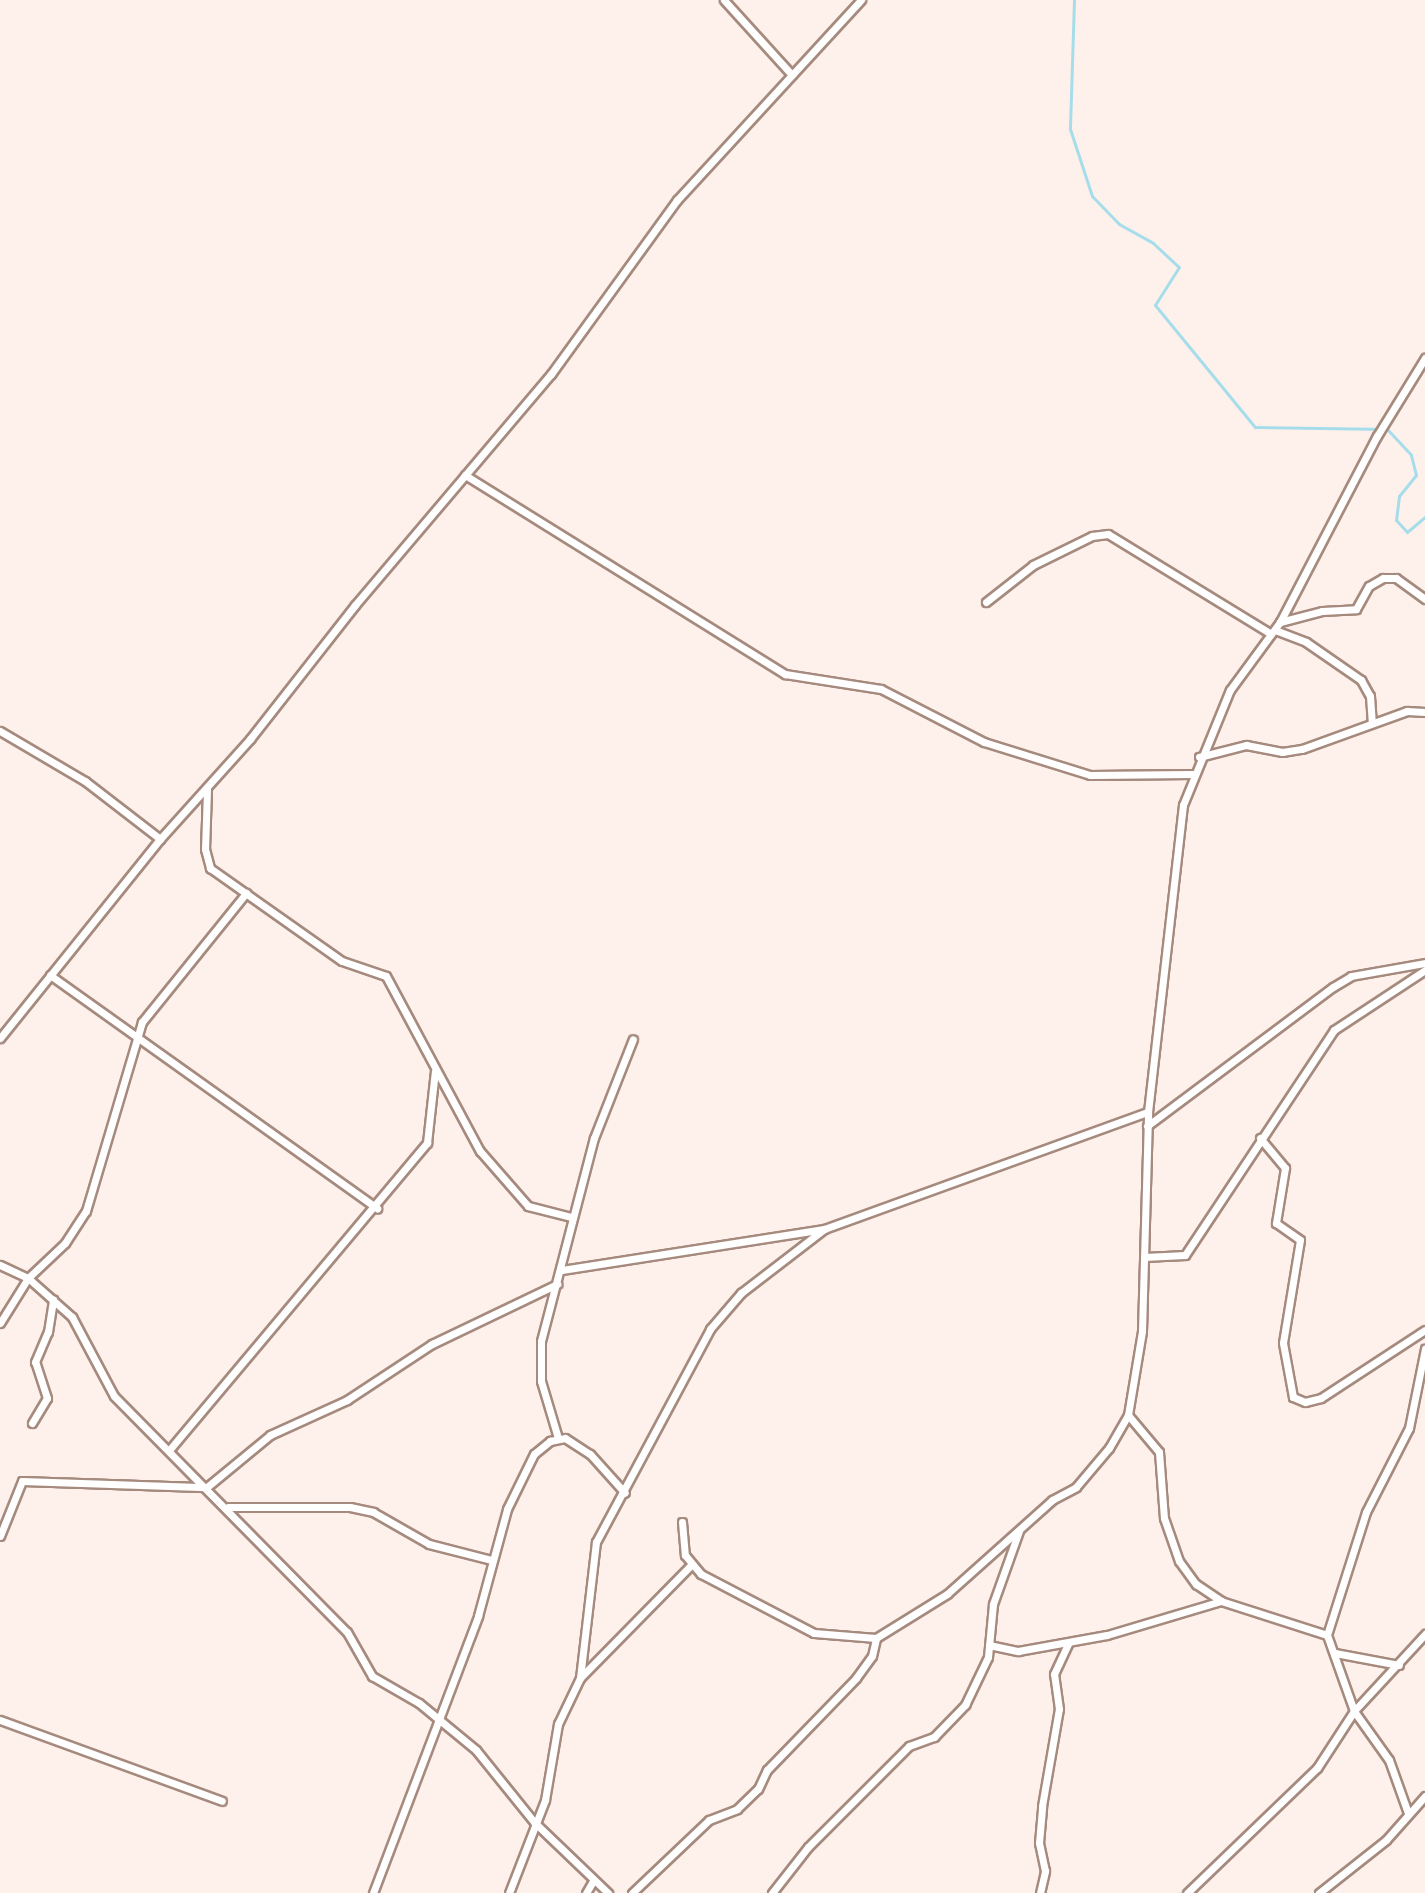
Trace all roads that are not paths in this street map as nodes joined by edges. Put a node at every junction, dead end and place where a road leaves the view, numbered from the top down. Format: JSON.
{"nodes":[{"id":1,"x":724,"y":0,"type":"edge"},
{"id":2,"x":861,"y":0,"type":"edge"},
{"id":3,"x":792,"y":75,"type":"junction"},
{"id":4,"x":1425,"y":358,"type":"edge"},
{"id":5,"x":465,"y":475,"type":"junction"},
{"id":6,"x":1425,"y":599,"type":"edge"},
{"id":7,"x":986,"y":602,"type":"dead end"},
{"id":8,"x":1280,"y":622,"type":"junction"},
{"id":9,"x":1273,"y":632,"type":"junction"},
{"id":10,"x":1425,"y":712,"type":"edge"},
{"id":11,"x":1372,"y":722,"type":"junction"},
{"id":12,"x":0,"y":731,"type":"edge"},
{"id":13,"x":1199,"y":757,"type":"junction"},
{"id":14,"x":1192,"y":774,"type":"junction"},
{"id":15,"x":207,"y":789,"type":"junction"},
{"id":16,"x":160,"y":839,"type":"junction"},
{"id":17,"x":246,"y":893,"type":"junction"},
{"id":18,"x":1425,"y":963,"type":"edge"},
{"id":19,"x":1425,"y":970,"type":"edge"},
{"id":20,"x":50,"y":975,"type":"junction"},
{"id":21,"x":137,"y":1034,"type":"junction"},
{"id":22,"x":0,"y":1038,"type":"edge"},
{"id":23,"x":633,"y":1039,"type":"dead end"},
{"id":24,"x":435,"y":1071,"type":"junction"},
{"id":25,"x":1148,"y":1112,"type":"junction"},
{"id":26,"x":1147,"y":1126,"type":"junction"},
{"id":27,"x":1260,"y":1138,"type":"junction"},
{"id":28,"x":377,"y":1208,"type":"junction"},
{"id":29,"x":571,"y":1217,"type":"junction"},
{"id":30,"x":824,"y":1229,"type":"junction"},
{"id":31,"x":1144,"y":1257,"type":"junction"},
{"id":32,"x":0,"y":1265,"type":"edge"},
{"id":33,"x":562,"y":1270,"type":"junction"},
{"id":34,"x":28,"y":1278,"type":"junction"},
{"id":35,"x":557,"y":1284,"type":"junction"},
{"id":36,"x":53,"y":1299,"type":"junction"},
{"id":37,"x":0,"y":1323,"type":"edge"},
{"id":38,"x":1425,"y":1330,"type":"edge"},
{"id":39,"x":1425,"y":1349,"type":"edge"},
{"id":40,"x":1128,"y":1415,"type":"junction"},
{"id":41,"x":32,"y":1423,"type":"dead end"},
{"id":42,"x":558,"y":1438,"type":"junction"},
{"id":43,"x":170,"y":1449,"type":"junction"},
{"id":44,"x":207,"y":1487,"type":"junction"},
{"id":45,"x":625,"y":1493,"type":"junction"},
{"id":46,"x":228,"y":1507,"type":"junction"},
{"id":47,"x":682,"y":1522,"type":"dead end"},
{"id":48,"x":1020,"y":1528,"type":"junction"},
{"id":49,"x":0,"y":1536,"type":"edge"},
{"id":50,"x":492,"y":1560,"type":"junction"},
{"id":51,"x":690,"y":1566,"type":"junction"},
{"id":52,"x":1221,"y":1601,"type":"junction"},
{"id":53,"x":1425,"y":1634,"type":"edge"},
{"id":54,"x":1327,"y":1635,"type":"junction"},
{"id":55,"x":876,"y":1638,"type":"junction"},
{"id":56,"x":1069,"y":1642,"type":"junction"},
{"id":57,"x":989,"y":1645,"type":"junction"},
{"id":58,"x":1335,"y":1653,"type":"junction"},
{"id":59,"x":1399,"y":1665,"type":"junction"},
{"id":60,"x":580,"y":1678,"type":"junction"},
{"id":61,"x":1354,"y":1711,"type":"junction"},
{"id":62,"x":0,"y":1720,"type":"edge"},
{"id":63,"x":441,"y":1721,"type":"junction"},
{"id":64,"x":1425,"y":1796,"type":"edge"},
{"id":65,"x":222,"y":1801,"type":"dead end"},
{"id":66,"x":1408,"y":1813,"type":"junction"},
{"id":67,"x":534,"y":1822,"type":"junction"},
{"id":68,"x":593,"y":1881,"type":"junction"},
{"id":69,"x":373,"y":1893,"type":"edge"},
{"id":70,"x":509,"y":1893,"type":"edge"},
{"id":71,"x":586,"y":1893,"type":"edge"},
{"id":72,"x":608,"y":1893,"type":"edge"},
{"id":73,"x":632,"y":1893,"type":"edge"},
{"id":74,"x":772,"y":1893,"type":"edge"},
{"id":75,"x":1040,"y":1893,"type":"edge"},
{"id":76,"x":1187,"y":1893,"type":"edge"},
{"id":77,"x":1319,"y":1893,"type":"edge"}],
"edges":[{"from":1,"to":3,"type":"street"},
{"from":2,"to":3,"type":"street"},
{"from":3,"to":5,"type":"street"},
{"from":4,"to":8,"type":"street"},
{"from":5,"to":14,"type":"street"},
{"from":5,"to":15,"type":"street"},
{"from":6,"to":8,"type":"street"},
{"from":7,"to":9,"type":"street"},
{"from":8,"to":9,"type":"street"},
{"from":9,"to":11,"type":"street"},
{"from":9,"to":13,"type":"street"},
{"from":10,"to":11,"type":"street"},
{"from":11,"to":13,"type":"street"},
{"from":12,"to":16,"type":"street"},
{"from":13,"to":14,"type":"street"},
{"from":14,"to":25,"type":"street"},
{"from":15,"to":16,"type":"street"},
{"from":15,"to":17,"type":"street"},
{"from":16,"to":20,"type":"street"},
{"from":17,"to":21,"type":"street"},
{"from":17,"to":24,"type":"street"},
{"from":18,"to":26,"type":"street"},
{"from":19,"to":27,"type":"street"},
{"from":20,"to":21,"type":"street"},
{"from":20,"to":22,"type":"street"},
{"from":21,"to":28,"type":"street"},
{"from":21,"to":34,"type":"street"},
{"from":23,"to":29,"type":"street"},
{"from":24,"to":28,"type":"street"},
{"from":24,"to":29,"type":"street"},
{"from":25,"to":26,"type":"street"},
{"from":25,"to":30,"type":"street"},
{"from":26,"to":31,"type":"street"},
{"from":27,"to":31,"type":"street"},
{"from":27,"to":38,"type":"street"},
{"from":28,"to":43,"type":"street"},
{"from":29,"to":33,"type":"street"},
{"from":30,"to":33,"type":"street"},
{"from":30,"to":45,"type":"street"},
{"from":31,"to":40,"type":"street"},
{"from":32,"to":34,"type":"street"},
{"from":33,"to":35,"type":"street"},
{"from":34,"to":36,"type":"street"},
{"from":34,"to":37,"type":"street"},
{"from":35,"to":42,"type":"street"},
{"from":35,"to":44,"type":"street"},
{"from":36,"to":41,"type":"street"},
{"from":36,"to":43,"type":"street"},
{"from":39,"to":54,"type":"street"},
{"from":40,"to":48,"type":"street"},
{"from":40,"to":52,"type":"street"},
{"from":42,"to":45,"type":"street"},
{"from":42,"to":50,"type":"street"},
{"from":43,"to":44,"type":"street"},
{"from":44,"to":46,"type":"street"},
{"from":44,"to":49,"type":"street"},
{"from":45,"to":60,"type":"street"},
{"from":46,"to":50,"type":"street"},
{"from":46,"to":63,"type":"street"},
{"from":47,"to":51,"type":"street"},
{"from":48,"to":55,"type":"street"},
{"from":48,"to":57,"type":"street"},
{"from":50,"to":63,"type":"street"},
{"from":51,"to":55,"type":"street"},
{"from":51,"to":60,"type":"street"},
{"from":52,"to":54,"type":"street"},
{"from":52,"to":56,"type":"street"},
{"from":53,"to":59,"type":"street"},
{"from":54,"to":58,"type":"street"},
{"from":55,"to":73,"type":"street"},
{"from":56,"to":57,"type":"street"},
{"from":56,"to":75,"type":"street"},
{"from":57,"to":74,"type":"street"},
{"from":58,"to":59,"type":"street"},
{"from":58,"to":61,"type":"street"},
{"from":59,"to":61,"type":"street"},
{"from":60,"to":67,"type":"street"},
{"from":61,"to":66,"type":"street"},
{"from":61,"to":76,"type":"street"},
{"from":62,"to":65,"type":"street"},
{"from":63,"to":67,"type":"street"},
{"from":63,"to":69,"type":"street"},
{"from":64,"to":66,"type":"street"},
{"from":66,"to":77,"type":"street"},
{"from":67,"to":68,"type":"street"},
{"from":67,"to":70,"type":"street"},
{"from":68,"to":71,"type":"street"},
{"from":68,"to":72,"type":"street"}]}
